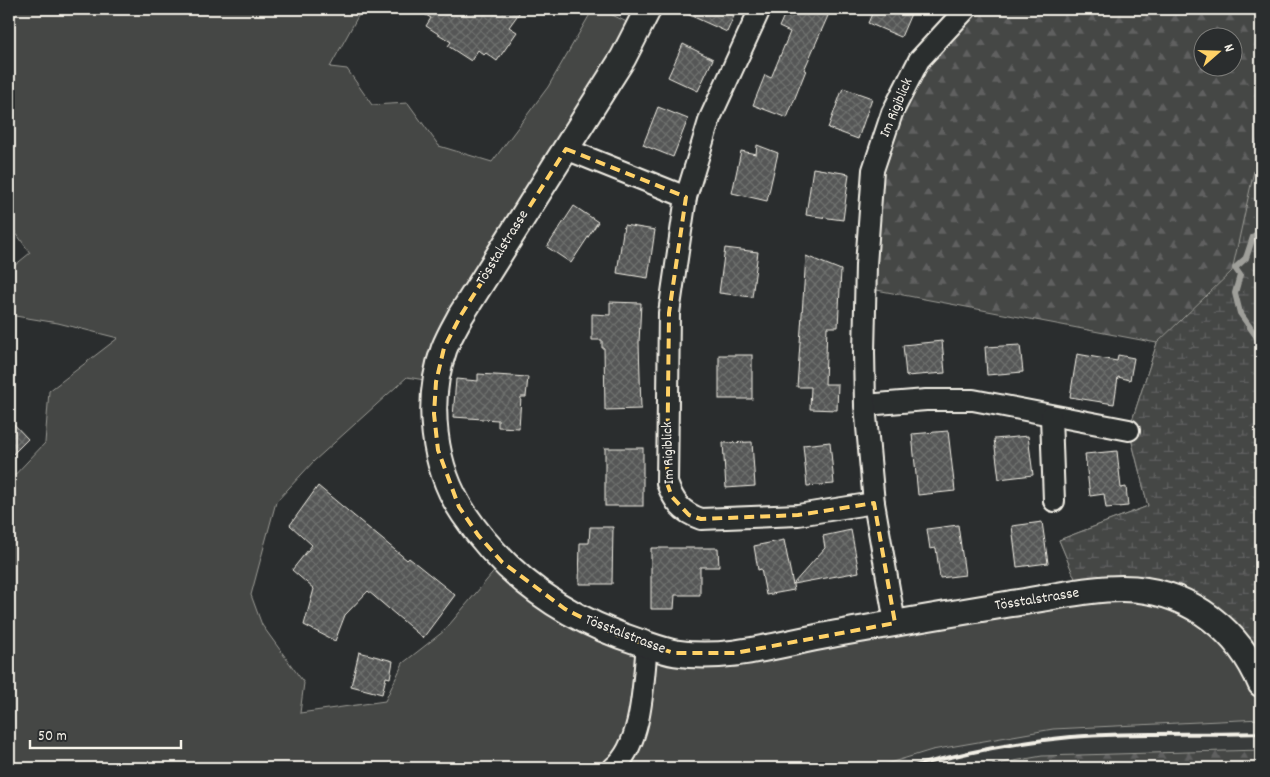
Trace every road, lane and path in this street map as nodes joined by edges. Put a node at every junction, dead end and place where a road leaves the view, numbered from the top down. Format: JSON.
{"nodes":[{"id":1,"x":648,"y":9,"type":"edge"},
{"id":2,"x":760,"y":9,"type":"edge"},
{"id":3,"x":966,"y":9,"type":"edge"},
{"id":4,"x":566,"y":149,"type":"junction"},
{"id":5,"x":686,"y":197,"type":"junction"},
{"id":6,"x":865,"y":405,"type":"junction"},
{"id":7,"x":1051,"y":416,"type":"junction"},
{"id":8,"x":1129,"y":430,"type":"dead end"},
{"id":9,"x":1054,"y":501,"type":"dead end"},
{"id":10,"x":874,"y":503,"type":"junction"},
{"id":11,"x":894,"y":623,"type":"junction"},
{"id":12,"x":647,"y":645,"type":"junction"},
{"id":13,"x":1261,"y":684,"type":"edge"},
{"id":14,"x":613,"y":768,"type":"edge"}],
"edges":[{"from":1,"to":4,"type":"main road","name":"Tösstalstrasse"},
{"from":2,"to":5,"type":"street","name":"Im Rigiblick"},
{"from":3,"to":6,"type":"street","name":"Im Rigiblick"},
{"from":4,"to":5,"type":"street"},
{"from":4,"to":12,"type":"main road","name":"Tösstalstrasse"},
{"from":5,"to":10,"type":"street","name":"Im Rigiblick"},
{"from":6,"to":7,"type":"street"},
{"from":6,"to":10,"type":"street","name":"Im Rigiblick"},
{"from":7,"to":8,"type":"street"},
{"from":7,"to":9,"type":"street"},
{"from":10,"to":11,"type":"street","name":"Im Rigiblick"},
{"from":11,"to":12,"type":"main road","name":"Tösstalstrasse"},
{"from":11,"to":13,"type":"main road","name":"Tösstalstrasse"},
{"from":12,"to":14,"type":"street"}]}
